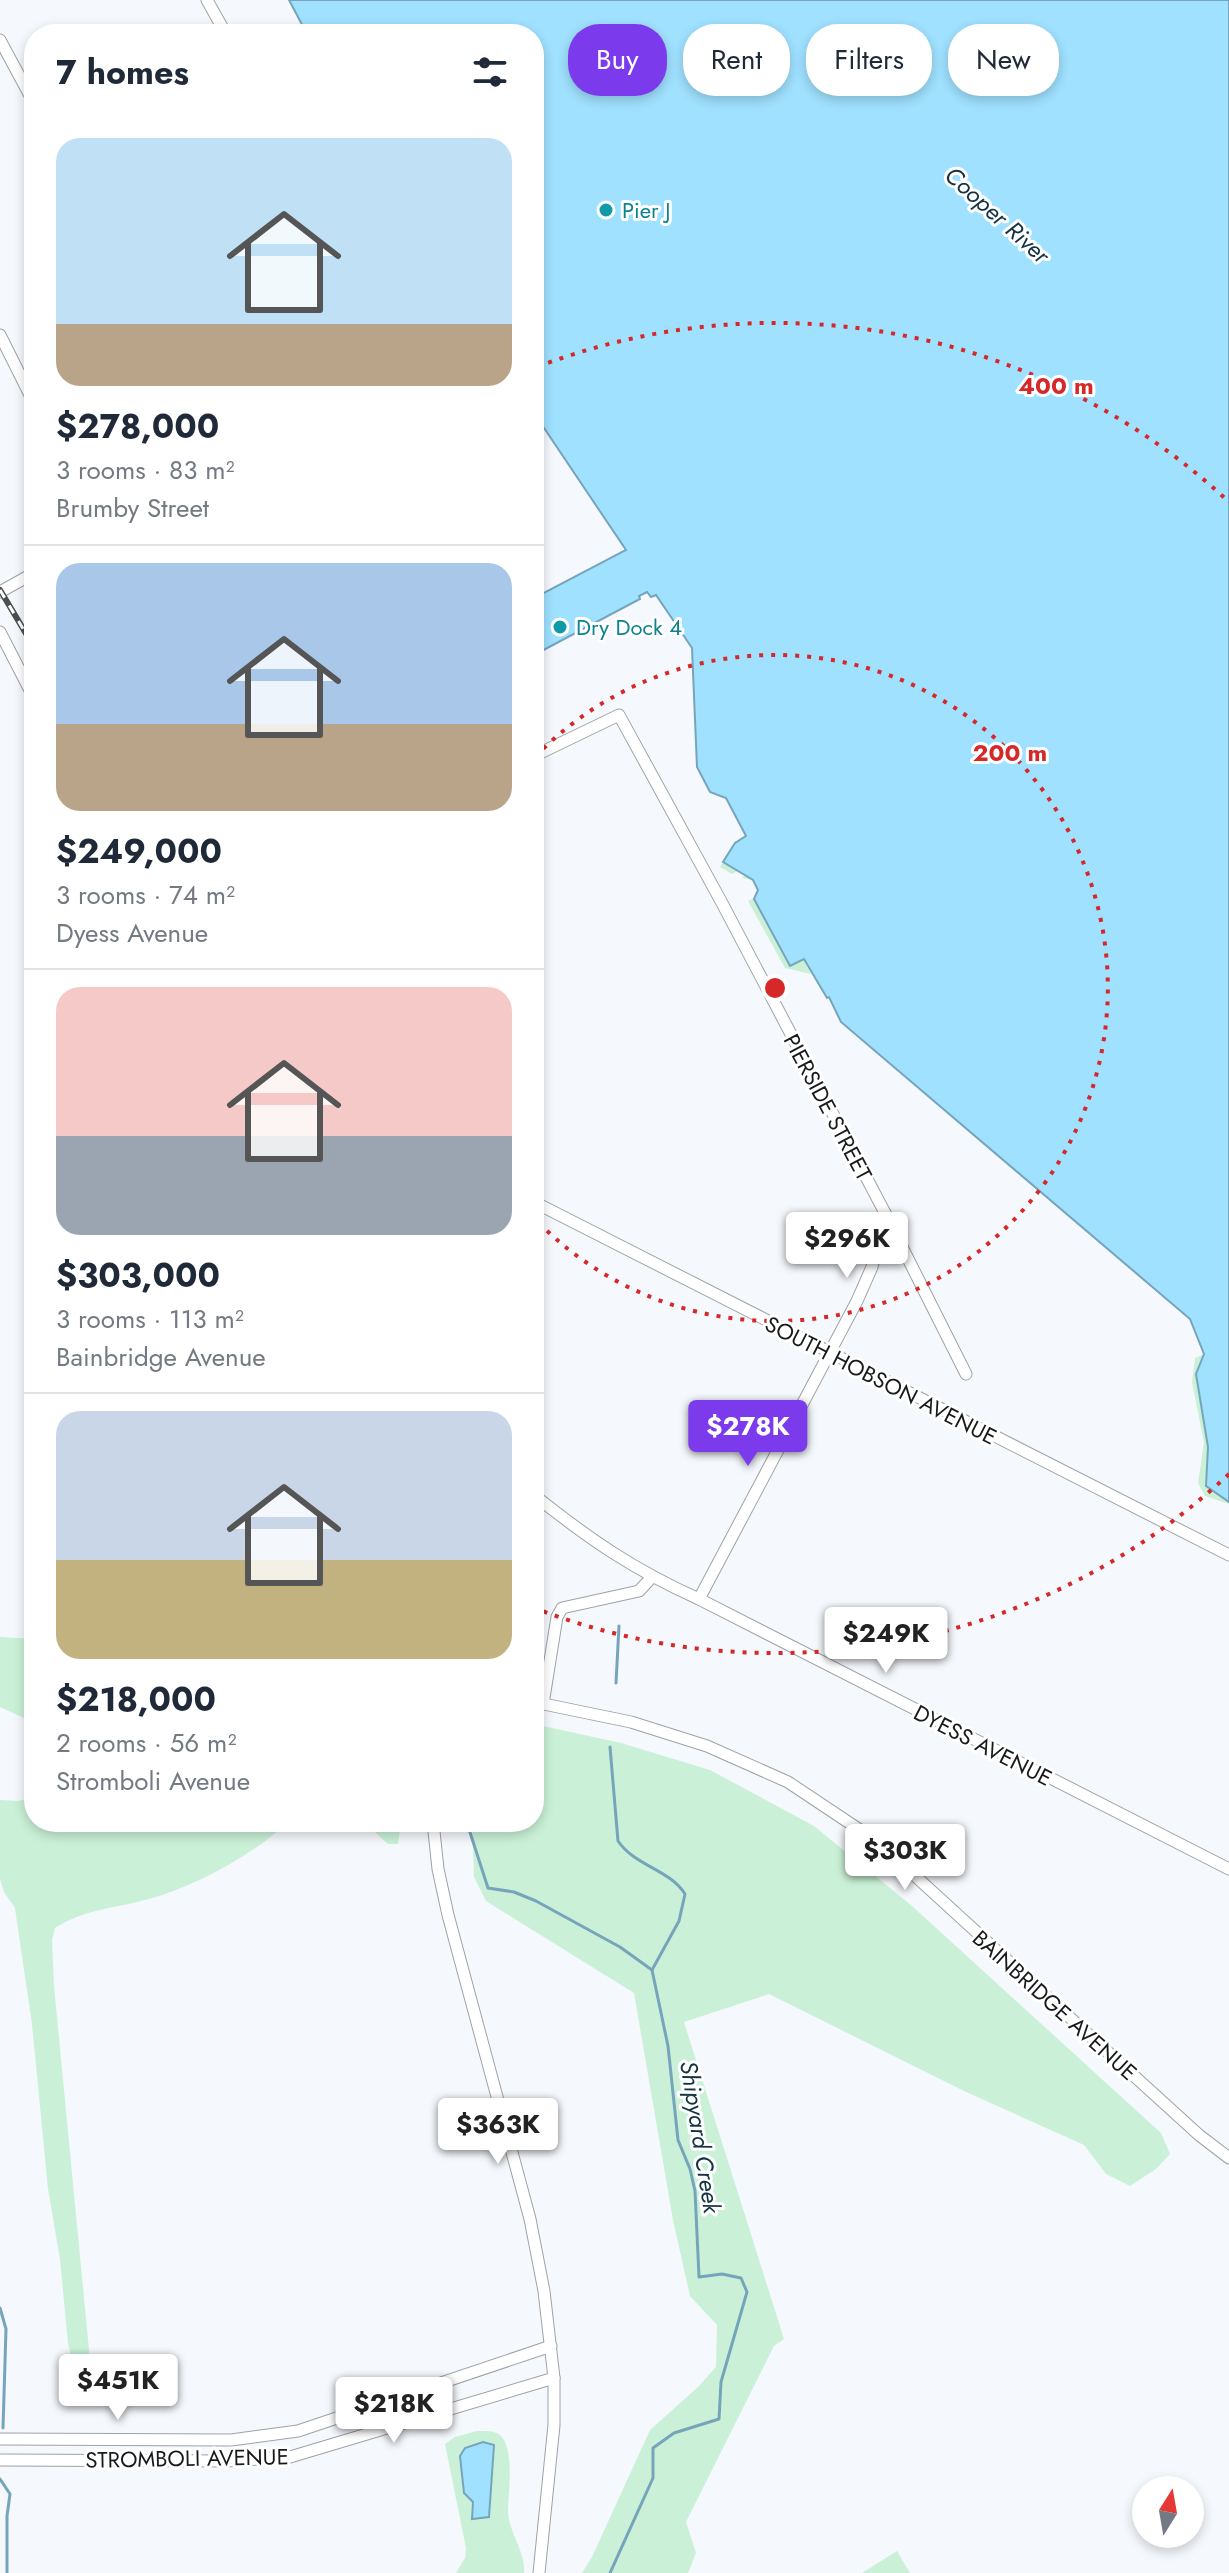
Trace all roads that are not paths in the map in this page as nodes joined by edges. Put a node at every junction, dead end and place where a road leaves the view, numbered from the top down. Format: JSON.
{"nodes":[{"id":1,"x":207,"y":0,"type":"edge"},
{"id":2,"x":220,"y":24,"type":"edge"},
{"id":3,"x":0,"y":40,"type":"edge"},
{"id":4,"x":24,"y":84,"type":"edge"},
{"id":5,"x":0,"y":335,"type":"edge"},
{"id":6,"x":24,"y":383,"type":"edge"},
{"id":7,"x":24,"y":579,"type":"edge"},
{"id":8,"x":0,"y":592,"type":"edge"},
{"id":9,"x":0,"y":632,"type":"edge"},
{"id":10,"x":24,"y":679,"type":"edge"},
{"id":11,"x":544,"y":751,"type":"edge"},
{"id":12,"x":544,"y":1207,"type":"edge"},
{"id":13,"x":885,"y":1213,"type":"junction"},
{"id":14,"x":829,"y":1353,"type":"junction"},
{"id":15,"x":966,"y":1374,"type":"dead end"},
{"id":16,"x":544,"y":1503,"type":"edge"},
{"id":17,"x":1229,"y":1555,"type":"edge"},
{"id":18,"x":651,"y":1578,"type":"junction"},
{"id":19,"x":699,"y":1599,"type":"junction"},
{"id":20,"x":544,"y":1676,"type":"edge"},
{"id":21,"x":544,"y":1704,"type":"edge"},
{"id":22,"x":434,"y":1832,"type":"edge"},
{"id":23,"x":1229,"y":1869,"type":"edge"},
{"id":24,"x":1229,"y":2158,"type":"edge"},
{"id":25,"x":551,"y":2346,"type":"junction"},
{"id":26,"x":554,"y":2378,"type":"junction"},
{"id":27,"x":2,"y":2440,"type":"edge"},
{"id":28,"x":5,"y":2460,"type":"edge"},
{"id":29,"x":539,"y":2573,"type":"edge"}],
"edges":[{"from":1,"to":2,"type":"street"},
{"from":3,"to":4,"type":"street"},
{"from":5,"to":6,"type":"street"},
{"from":7,"to":8,"type":"street"},
{"from":9,"to":10,"type":"street"},
{"from":11,"to":13,"type":"street","name":"PIERSIDE STREET"},
{"from":12,"to":14,"type":"street","name":"SOUTH HOBSON AVENUE"},
{"from":13,"to":14,"type":"street"},
{"from":13,"to":15,"type":"street","name":"PIERSIDE STREET"},
{"from":14,"to":17,"type":"street","name":"SOUTH HOBSON AVENUE"},
{"from":14,"to":19,"type":"street"},
{"from":16,"to":18,"type":"street","name":"DYESS AVENUE"},
{"from":18,"to":19,"type":"street","name":"DYESS AVENUE"},
{"from":18,"to":20,"type":"street"},
{"from":19,"to":23,"type":"street","name":"DYESS AVENUE"},
{"from":21,"to":24,"type":"street","name":"BAINBRIDGE AVENUE"},
{"from":22,"to":25,"type":"street"},
{"from":25,"to":26,"type":"street"},
{"from":25,"to":27,"type":"street","name":"STROMBOLI AVENUE"},
{"from":26,"to":28,"type":"street","name":"STROMBOLI AVENUE"},
{"from":26,"to":29,"type":"street"}]}
